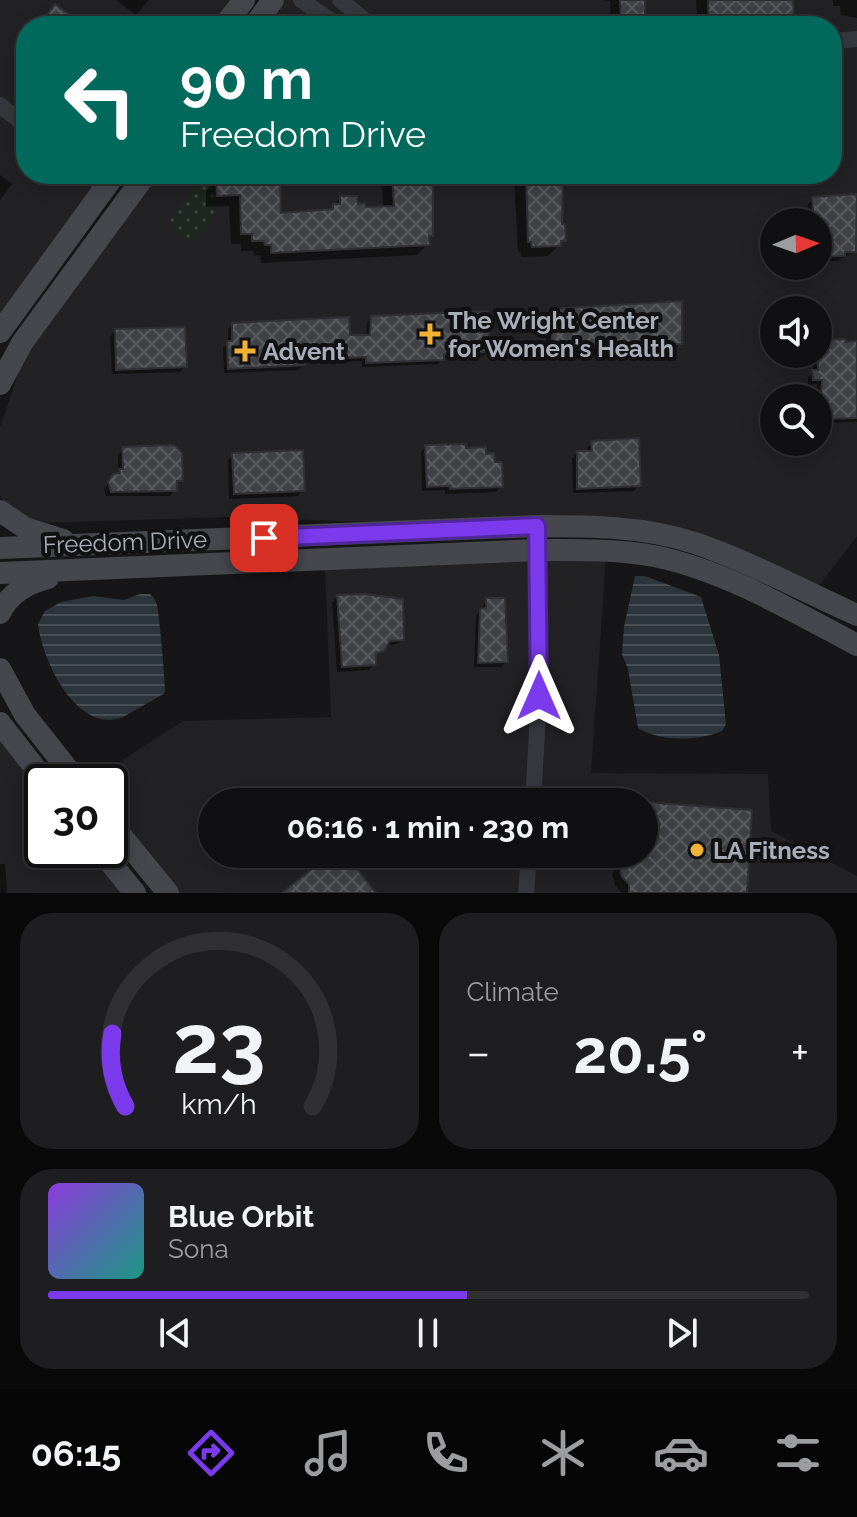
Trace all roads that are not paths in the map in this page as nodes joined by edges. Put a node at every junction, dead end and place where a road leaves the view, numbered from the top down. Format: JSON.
{"nodes":[{"id":1,"x":244,"y":0,"type":"edge"},
{"id":2,"x":301,"y":0,"type":"edge"},
{"id":3,"x":340,"y":0,"type":"edge"},
{"id":4,"x":232,"y":16,"type":"edge"},
{"id":5,"x":324,"y":16,"type":"edge"},
{"id":6,"x":360,"y":16,"type":"edge"},
{"id":7,"x":0,"y":105,"type":"edge"},
{"id":8,"x":16,"y":118,"type":"edge"},
{"id":9,"x":98,"y":184,"type":"edge"},
{"id":10,"x":139,"y":184,"type":"edge"},
{"id":11,"x":0,"y":332,"type":"edge"},
{"id":12,"x":0,"y":384,"type":"edge"},
{"id":13,"x":0,"y":511,"type":"edge"},
{"id":14,"x":537,"y":526,"type":"junction"},
{"id":15,"x":79,"y":545,"type":"junction"},
{"id":16,"x":0,"y":548,"type":"edge"},
{"id":17,"x":538,"y":550,"type":"junction"},
{"id":18,"x":81,"y":570,"type":"junction"},
{"id":19,"x":0,"y":573,"type":"edge"},
{"id":20,"x":0,"y":613,"type":"edge"},
{"id":21,"x":857,"y":615,"type":"edge"},
{"id":22,"x":857,"y":645,"type":"edge"},
{"id":23,"x":0,"y":669,"type":"edge"},
{"id":24,"x":0,"y":723,"type":"edge"},
{"id":25,"x":32,"y":764,"type":"edge"},
{"id":26,"x":64,"y":764,"type":"edge"},
{"id":27,"x":534,"y":788,"type":"edge"},
{"id":28,"x":128,"y":844,"type":"edge"},
{"id":29,"x":115,"y":868,"type":"edge"},
{"id":30,"x":528,"y":868,"type":"edge"},
{"id":31,"x":135,"y":893,"type":"edge"},
{"id":32,"x":168,"y":893,"type":"edge"},
{"id":33,"x":526,"y":893,"type":"edge"}],
"edges":[{"from":1,"to":4,"type":"street"},
{"from":2,"to":5,"type":"street"},
{"from":3,"to":6,"type":"street"},
{"from":7,"to":8,"type":"street"},
{"from":9,"to":11,"type":"street"},
{"from":10,"to":12,"type":"street"},
{"from":13,"to":15,"type":"street"},
{"from":14,"to":15,"type":"street","name":"Freedom Drive"},
{"from":14,"to":17,"type":"street"},
{"from":14,"to":21,"type":"street","name":"Freedom Drive"},
{"from":15,"to":16,"type":"street","name":"Freedom Drive"},
{"from":17,"to":18,"type":"street","name":"Freedom Drive"},
{"from":17,"to":22,"type":"street","name":"Freedom Drive"},
{"from":17,"to":27,"type":"street"},
{"from":18,"to":19,"type":"street","name":"Freedom Drive"},
{"from":18,"to":20,"type":"street"},
{"from":23,"to":26,"type":"street"},
{"from":24,"to":25,"type":"street"},
{"from":28,"to":32,"type":"street"},
{"from":29,"to":31,"type":"street"},
{"from":30,"to":33,"type":"street"}]}
